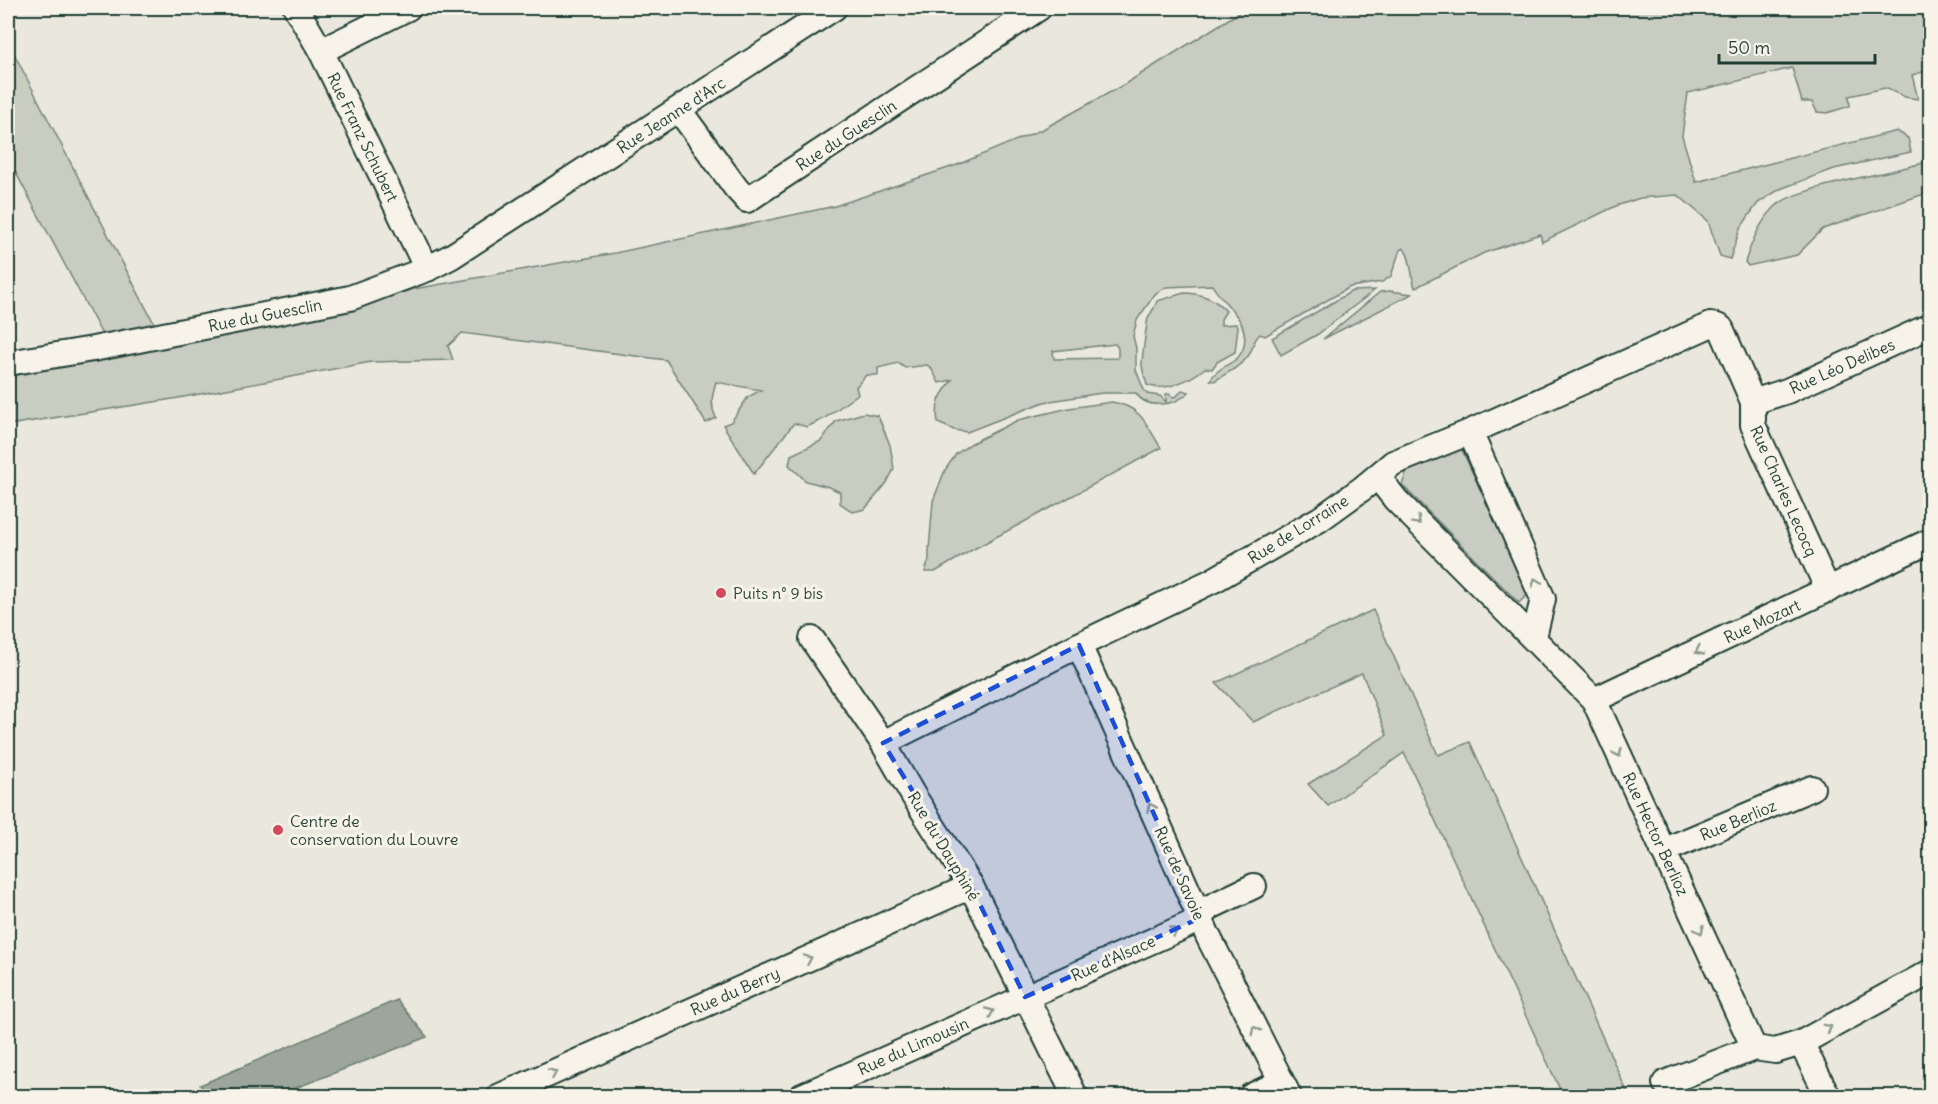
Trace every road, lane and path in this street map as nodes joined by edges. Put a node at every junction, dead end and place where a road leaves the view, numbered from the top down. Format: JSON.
{"nodes":[{"id":1,"x":296,"y":8,"type":"edge"},
{"id":2,"x":408,"y":8,"type":"edge"},
{"id":3,"x":834,"y":8,"type":"edge"},
{"id":4,"x":1039,"y":8,"type":"edge"},
{"id":5,"x":321,"y":51,"type":"junction"},
{"id":6,"x":679,"y":110,"type":"junction"},
{"id":7,"x":506,"y":221,"type":"joint"},
{"id":8,"x":427,"y":269,"type":"junction"},
{"id":9,"x":1717,"y":326,"type":"joint"},
{"id":10,"x":1930,"y":326,"type":"edge"},
{"id":11,"x":8,"y":363,"type":"edge"},
{"id":12,"x":1753,"y":402,"type":"junction"},
{"id":13,"x":1470,"y":432,"type":"junction"},
{"id":14,"x":1378,"y":477,"type":"junction"},
{"id":15,"x":1930,"y":543,"type":"edge"},
{"id":16,"x":1828,"y":590,"type":"junction"},
{"id":17,"x":1534,"y":637,"type":"junction"},
{"id":18,"x":812,"y":639,"type":"dead end"},
{"id":19,"x":1079,"y":645,"type":"junction"},
{"id":20,"x":1594,"y":700,"type":"junction"},
{"id":21,"x":883,"y":743,"type":"junction"},
{"id":22,"x":1812,"y":788,"type":"dead end"},
{"id":23,"x":1663,"y":851,"type":"junction"},
{"id":24,"x":971,"y":886,"type":"junction"},
{"id":25,"x":1254,"y":886,"type":"dead end"},
{"id":26,"x":1200,"y":918,"type":"junction"},
{"id":27,"x":1930,"y":972,"type":"edge"},
{"id":28,"x":1025,"y":997,"type":"junction"},
{"id":29,"x":1801,"y":1042,"type":"junction"},
{"id":30,"x":1754,"y":1048,"type":"junction"},
{"id":31,"x":1665,"y":1083,"type":"dead end"},
{"id":32,"x":1285,"y":1089,"type":"edge"},
{"id":33,"x":514,"y":1093,"type":"edge"},
{"id":34,"x":802,"y":1096,"type":"edge"},
{"id":35,"x":1075,"y":1096,"type":"edge"},
{"id":36,"x":1251,"y":1096,"type":"edge"},
{"id":37,"x":1828,"y":1096,"type":"edge"}],
"edges":[{"from":1,"to":5,"type":"street","name":"Rue Franz Schubert"},
{"from":2,"to":5,"type":"street"},
{"from":3,"to":6,"type":"street","name":"Rue Jeanne d'Arc"},
{"from":4,"to":6,"type":"street","name":"Rue du Guesclin"},
{"from":5,"to":8,"type":"street","name":"Rue Franz Schubert"},
{"from":6,"to":7,"type":"street","name":"Rue Jeanne d'Arc"},
{"from":7,"to":8,"type":"street","name":"Rue du Guesclin"},
{"from":8,"to":11,"type":"street","name":"Rue du Guesclin"},
{"from":9,"to":12,"type":"street","name":"Rue Charles Lecocq"},
{"from":9,"to":13,"type":"street","name":"Rue de Lorraine"},
{"from":10,"to":12,"type":"street","name":"Rue Léo Delibes"},
{"from":12,"to":16,"type":"street","name":"Rue Charles Lecocq"},
{"from":13,"to":14,"type":"street","name":"Rue de Lorraine"},
{"from":17,"to":13,"type":"street","one_way":true},
{"from":14,"to":17,"type":"street","name":"Rue Hector Berlioz","one_way":true},
{"from":14,"to":19,"type":"street","name":"Rue de Lorraine"},
{"from":15,"to":16,"type":"street","name":"Rue Mozart"},
{"from":16,"to":20,"type":"street","name":"Rue Mozart","one_way":true},
{"from":17,"to":20,"type":"street","name":"Rue Hector Berlioz"},
{"from":18,"to":21,"type":"street","name":"Rue du Dauphiné"},
{"from":19,"to":21,"type":"street","name":"Rue de Lorraine"},
{"from":26,"to":19,"type":"street","name":"Rue de Savoie","one_way":true},
{"from":20,"to":23,"type":"street","name":"Rue Hector Berlioz","one_way":true},
{"from":21,"to":24,"type":"street","name":"Rue du Dauphiné"},
{"from":22,"to":23,"type":"street","name":"Rue Berlioz"},
{"from":23,"to":30,"type":"street","name":"Rue Hector Berlioz","one_way":true},
{"from":24,"to":28,"type":"street","name":"Rue du Dauphiné"},
{"from":33,"to":24,"type":"street","name":"Rue du Berry","one_way":true},
{"from":25,"to":26,"type":"street","name":"Rue d'Alsace"},
{"from":28,"to":26,"type":"street","name":"Rue d'Alsace","one_way":true},
{"from":32,"to":26,"type":"street","name":"Rue de Savoie","one_way":true},
{"from":29,"to":27,"type":"street","one_way":true},
{"from":34,"to":28,"type":"street","name":"Rue du Limousin","one_way":true},
{"from":28,"to":35,"type":"street","name":"Rue du Dauphiné"},
{"from":29,"to":30,"type":"street"},
{"from":29,"to":37,"type":"street"},
{"from":30,"to":31,"type":"street"},
{"from":32,"to":36,"type":"street"}]}
